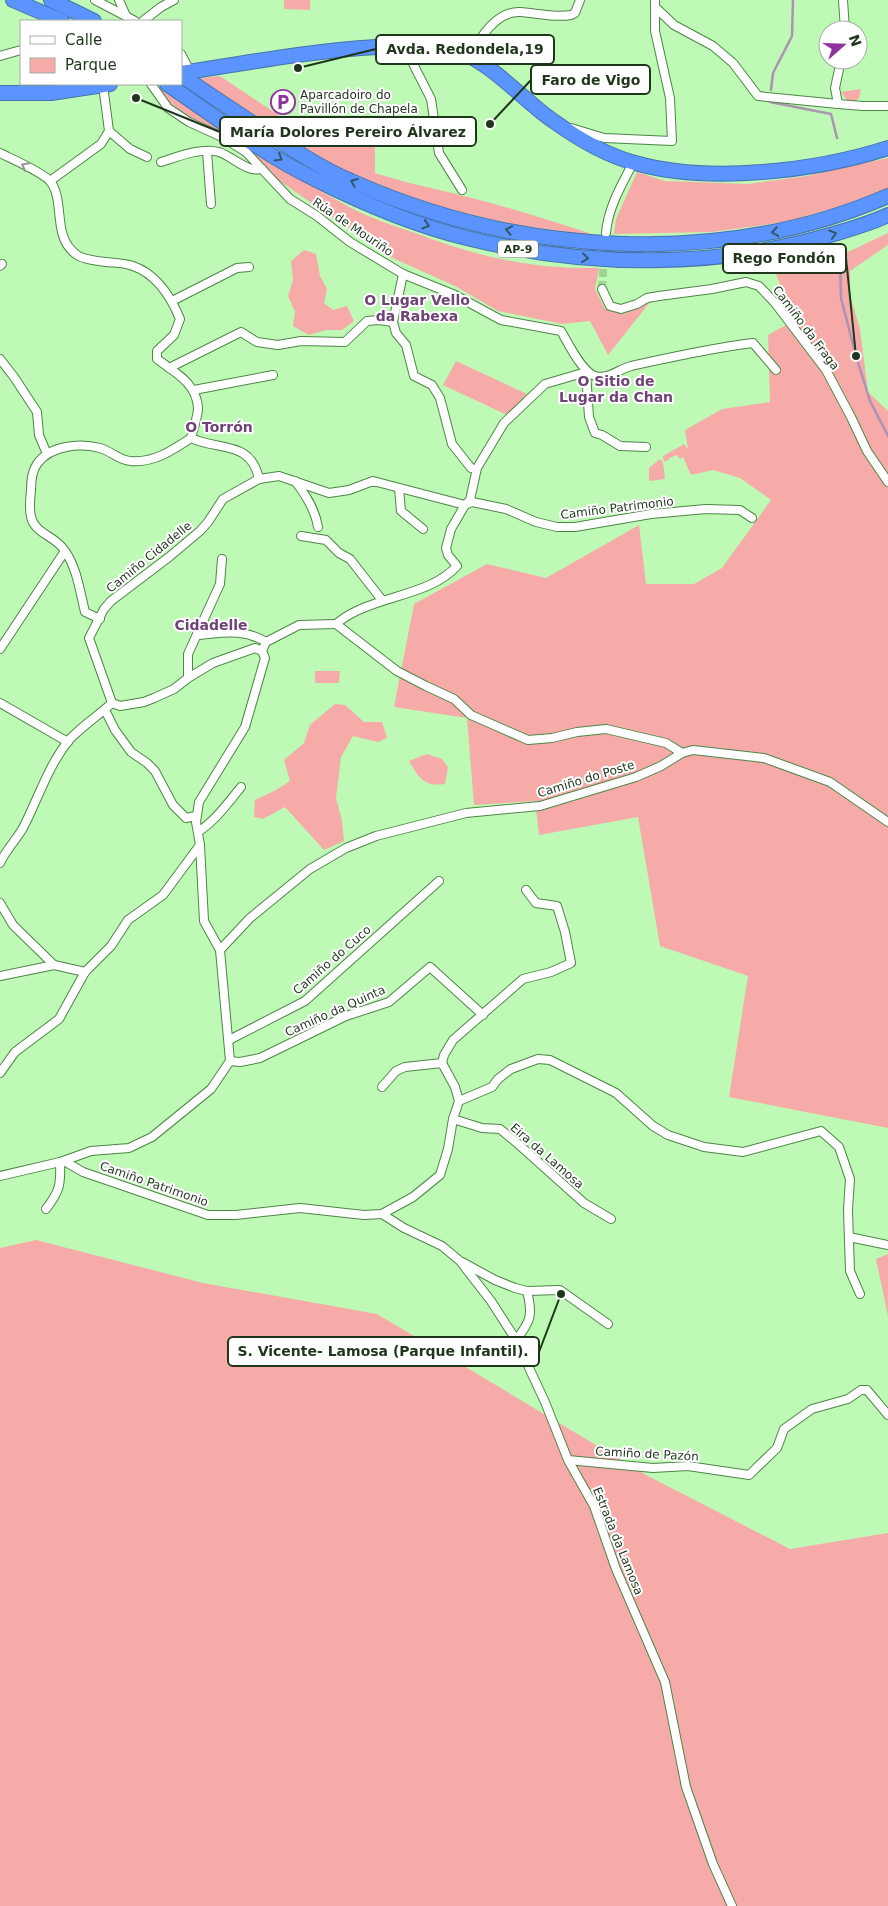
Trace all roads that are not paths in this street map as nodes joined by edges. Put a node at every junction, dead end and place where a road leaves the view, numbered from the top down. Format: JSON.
{"nodes":[{"id":1,"x":13,"y":0,"type":"edge"},
{"id":2,"x":51,"y":0,"type":"edge"},
{"id":3,"x":95,"y":0,"type":"edge"},
{"id":4,"x":120,"y":0,"type":"edge"},
{"id":5,"x":174,"y":0,"type":"edge"},
{"id":6,"x":580,"y":0,"type":"edge"},
{"id":7,"x":843,"y":0,"type":"edge"},
{"id":8,"x":160,"y":4,"type":"edge"},
{"id":9,"x":655,"y":4,"type":"edge"},
{"id":10,"x":126,"y":16,"type":"junction"},
{"id":11,"x":60,"y":20,"type":"edge"},
{"id":12,"x":92,"y":20,"type":"edge"},
{"id":13,"x":133,"y":20,"type":"edge"},
{"id":14,"x":144,"y":20,"type":"edge"},
{"id":15,"x":844,"y":20,"type":"edge"},
{"id":16,"x":404,"y":46,"type":"junction"},
{"id":17,"x":20,"y":50,"type":"edge"},
{"id":18,"x":0,"y":56,"type":"edge"},
{"id":19,"x":470,"y":57,"type":"junction"},
{"id":20,"x":182,"y":60,"type":"edge"},
{"id":21,"x":839,"y":70,"type":"edge"},
{"id":22,"x":184,"y":73,"type":"edge"},
{"id":23,"x":100,"y":85,"type":"edge"},
{"id":24,"x":106,"y":85,"type":"edge"},
{"id":25,"x":152,"y":85,"type":"edge"},
{"id":26,"x":168,"y":85,"type":"edge"},
{"id":27,"x":0,"y":92,"type":"edge"},
{"id":28,"x":838,"y":104,"type":"junction"},
{"id":29,"x":888,"y":106,"type":"edge"},
{"id":30,"x":561,"y":126,"type":"junction"},
{"id":31,"x":109,"y":131,"type":"junction"},
{"id":32,"x":888,"y":148,"type":"edge"},
{"id":33,"x":207,"y":152,"type":"junction"},
{"id":34,"x":0,"y":153,"type":"edge"},
{"id":35,"x":147,"y":157,"type":"dead end"},
{"id":36,"x":161,"y":162,"type":"dead end"},
{"id":37,"x":633,"y":163,"type":"junction"},
{"id":38,"x":262,"y":169,"type":"junction"},
{"id":39,"x":50,"y":181,"type":"junction"},
{"id":40,"x":462,"y":190,"type":"dead end"},
{"id":41,"x":888,"y":196,"type":"edge"},
{"id":42,"x":211,"y":204,"type":"dead end"},
{"id":43,"x":888,"y":215,"type":"edge"},
{"id":44,"x":606,"y":234,"type":"tunnel mouth"},
{"id":45,"x":248,"y":268,"type":"dead end"},
{"id":46,"x":403,"y":274,"type":"junction"},
{"id":47,"x":602,"y":289,"type":"tunnel mouth"},
{"id":48,"x":172,"y":301,"type":"junction"},
{"id":49,"x":393,"y":322,"type":"junction"},
{"id":50,"x":0,"y":359,"type":"edge"},
{"id":51,"x":169,"y":368,"type":"junction"},
{"id":52,"x":776,"y":370,"type":"dead end"},
{"id":53,"x":586,"y":372,"type":"junction"},
{"id":54,"x":274,"y":375,"type":"dead end"},
{"id":55,"x":194,"y":390,"type":"junction"},
{"id":56,"x":191,"y":438,"type":"junction"},
{"id":57,"x":646,"y":447,"type":"dead end"},
{"id":58,"x":47,"y":454,"type":"junction"},
{"id":59,"x":471,"y":468,"type":"dead end"},
{"id":60,"x":259,"y":479,"type":"junction"},
{"id":61,"x":295,"y":481,"type":"junction"},
{"id":62,"x":888,"y":482,"type":"edge"},
{"id":63,"x":399,"y":488,"type":"junction"},
{"id":64,"x":465,"y":505,"type":"junction"},
{"id":65,"x":752,"y":518,"type":"dead end"},
{"id":66,"x":318,"y":527,"type":"dead end"},
{"id":67,"x":423,"y":529,"type":"dead end"},
{"id":68,"x":301,"y":536,"type":"dead end"},
{"id":69,"x":65,"y":550,"type":"junction"},
{"id":70,"x":222,"y":560,"type":"dead end"},
{"id":71,"x":382,"y":600,"type":"junction"},
{"id":72,"x":100,"y":619,"type":"junction"},
{"id":73,"x":336,"y":624,"type":"junction"},
{"id":74,"x":197,"y":636,"type":"junction"},
{"id":75,"x":266,"y":642,"type":"junction"},
{"id":76,"x":0,"y":649,"type":"edge"},
{"id":77,"x":262,"y":651,"type":"junction"},
{"id":78,"x":188,"y":678,"type":"junction"},
{"id":79,"x":0,"y":703,"type":"edge"},
{"id":80,"x":112,"y":703,"type":"junction"},
{"id":81,"x":104,"y":710,"type":"junction"},
{"id":82,"x":68,"y":742,"type":"junction"},
{"id":83,"x":682,"y":753,"type":"junction"},
{"id":84,"x":241,"y":787,"type":"dead end"},
{"id":85,"x":196,"y":816,"type":"junction"},
{"id":86,"x":888,"y":822,"type":"edge"},
{"id":87,"x":198,"y":832,"type":"junction"},
{"id":88,"x":200,"y":845,"type":"junction"},
{"id":89,"x":0,"y":863,"type":"edge"},
{"id":90,"x":439,"y":881,"type":"dead end"},
{"id":91,"x":526,"y":890,"type":"dead end"},
{"id":92,"x":0,"y":903,"type":"edge"},
{"id":93,"x":220,"y":950,"type":"junction"},
{"id":94,"x":54,"y":965,"type":"junction"},
{"id":95,"x":85,"y":972,"type":"junction"},
{"id":96,"x":0,"y":976,"type":"edge"},
{"id":97,"x":483,"y":1015,"type":"junction"},
{"id":98,"x":229,"y":1040,"type":"junction"},
{"id":99,"x":230,"y":1062,"type":"junction"},
{"id":100,"x":442,"y":1063,"type":"junction"},
{"id":101,"x":0,"y":1073,"type":"edge"},
{"id":102,"x":382,"y":1087,"type":"dead end"},
{"id":103,"x":459,"y":1101,"type":"junction"},
{"id":104,"x":453,"y":1119,"type":"junction"},
{"id":105,"x":62,"y":1161,"type":"junction"},
{"id":106,"x":0,"y":1176,"type":"edge"},
{"id":107,"x":46,"y":1209,"type":"dead end"},
{"id":108,"x":382,"y":1214,"type":"junction"},
{"id":109,"x":611,"y":1220,"type":"dead end"},
{"id":110,"x":849,"y":1237,"type":"junction"},
{"id":111,"x":888,"y":1245,"type":"edge"},
{"id":112,"x":460,"y":1261,"type":"junction"},
{"id":113,"x":527,"y":1291,"type":"junction"},
{"id":114,"x":860,"y":1294,"type":"dead end"},
{"id":115,"x":608,"y":1324,"type":"dead end"},
{"id":116,"x":516,"y":1340,"type":"junction"},
{"id":117,"x":888,"y":1415,"type":"edge"},
{"id":118,"x":568,"y":1460,"type":"junction"},
{"id":119,"x":732,"y":1906,"type":"edge"}],
"edges":[{"from":1,"to":11,"type":"highway"},
{"from":2,"to":12,"type":"highway"},
{"from":3,"to":10,"type":"street"},
{"from":4,"to":10,"type":"street"},
{"from":5,"to":8,"type":"street"},
{"from":6,"to":19,"type":"street"},
{"from":7,"to":15,"type":"street"},
{"from":8,"to":14,"type":"street"},
{"from":9,"to":28,"type":"street"},
{"from":9,"to":30,"type":"street"},
{"from":10,"to":13,"type":"street"},
{"from":16,"to":19,"type":"highway"},
{"from":16,"to":22,"type":"highway"},
{"from":16,"to":40,"type":"street"},
{"from":17,"to":18,"type":"street"},
{"from":19,"to":30,"type":"highway"},
{"from":20,"to":22,"type":"street"},
{"from":21,"to":28,"type":"street"},
{"from":41,"to":22,"type":"highway","number":"AP-9","one_way":true},
{"from":23,"to":27,"type":"highway"},
{"from":24,"to":31,"type":"street"},
{"from":25,"to":38,"type":"street","name":"Rúa de Mouriño"},
{"from":26,"to":43,"type":"highway","number":"AP-9","one_way":true},
{"from":28,"to":29,"type":"street"},
{"from":30,"to":37,"type":"highway"},
{"from":31,"to":35,"type":"street"},
{"from":31,"to":39,"type":"street"},
{"from":32,"to":37,"type":"highway"},
{"from":33,"to":36,"type":"street"},
{"from":33,"to":38,"type":"street"},
{"from":33,"to":42,"type":"street"},
{"from":39,"to":34,"type":"street","one_way":true},
{"from":37,"to":44,"type":"street"},
{"from":38,"to":46,"type":"street","name":"Rúa de Mouriño"},
{"from":39,"to":48,"type":"street"},
{"from":45,"to":48,"type":"street"},
{"from":46,"to":49,"type":"street"},
{"from":46,"to":53,"type":"street","name":"Rúa de Mouriño"},
{"from":47,"to":62,"type":"street","name":"Camiño da Fraga"},
{"from":48,"to":51,"type":"street"},
{"from":49,"to":51,"type":"street"},
{"from":49,"to":59,"type":"street"},
{"from":50,"to":58,"type":"street"},
{"from":51,"to":55,"type":"street"},
{"from":52,"to":53,"type":"street"},
{"from":53,"to":57,"type":"street"},
{"from":53,"to":64,"type":"street"},
{"from":54,"to":55,"type":"street"},
{"from":55,"to":56,"type":"street"},
{"from":56,"to":58,"type":"street"},
{"from":56,"to":60,"type":"street"},
{"from":58,"to":69,"type":"street"},
{"from":60,"to":61,"type":"street","name":"Camiño Patrimonio"},
{"from":60,"to":72,"type":"street","name":"Camiño Cidadelle"},
{"from":61,"to":63,"type":"street","name":"Camiño Patrimonio"},
{"from":61,"to":66,"type":"street"},
{"from":63,"to":64,"type":"street","name":"Camiño Patrimonio"},
{"from":63,"to":67,"type":"street"},
{"from":64,"to":65,"type":"street","name":"Camiño Patrimonio"},
{"from":64,"to":71,"type":"street"},
{"from":68,"to":71,"type":"street"},
{"from":69,"to":72,"type":"street"},
{"from":69,"to":76,"type":"street"},
{"from":70,"to":74,"type":"street"},
{"from":71,"to":73,"type":"street"},
{"from":72,"to":80,"type":"street","name":"Camiño Cidadelle"},
{"from":73,"to":75,"type":"street"},
{"from":73,"to":83,"type":"street"},
{"from":74,"to":75,"type":"street"},
{"from":74,"to":78,"type":"street"},
{"from":75,"to":77,"type":"street"},
{"from":77,"to":78,"type":"street"},
{"from":77,"to":85,"type":"street"},
{"from":78,"to":80,"type":"street"},
{"from":79,"to":82,"type":"street"},
{"from":80,"to":81,"type":"street"},
{"from":81,"to":82,"type":"street"},
{"from":81,"to":85,"type":"street"},
{"from":82,"to":89,"type":"street"},
{"from":83,"to":86,"type":"street","name":"Camiño do Poste"},
{"from":83,"to":93,"type":"street","name":"Camiño do Poste"},
{"from":84,"to":87,"type":"street"},
{"from":85,"to":87,"type":"street"},
{"from":87,"to":88,"type":"street"},
{"from":88,"to":93,"type":"street"},
{"from":88,"to":95,"type":"street"},
{"from":90,"to":98,"type":"street","name":"Camiño do Cuco"},
{"from":91,"to":97,"type":"street"},
{"from":92,"to":94,"type":"street"},
{"from":93,"to":98,"type":"street"},
{"from":94,"to":95,"type":"street"},
{"from":94,"to":96,"type":"street"},
{"from":95,"to":101,"type":"street"},
{"from":97,"to":99,"type":"street","name":"Camiño da Quinta"},
{"from":97,"to":100,"type":"street"},
{"from":98,"to":99,"type":"street"},
{"from":99,"to":105,"type":"street"},
{"from":100,"to":102,"type":"street"},
{"from":100,"to":103,"type":"street"},
{"from":103,"to":104,"type":"street"},
{"from":103,"to":110,"type":"street"},
{"from":104,"to":108,"type":"street","name":"Camiño Patrimonio"},
{"from":104,"to":109,"type":"street","name":"Eira da Lamosa"},
{"from":105,"to":106,"type":"street"},
{"from":105,"to":107,"type":"street"},
{"from":105,"to":108,"type":"street","name":"Camiño Patrimonio"},
{"from":108,"to":112,"type":"street","name":"Estrada da Lamosa"},
{"from":110,"to":111,"type":"street"},
{"from":110,"to":114,"type":"street"},
{"from":112,"to":113,"type":"street"},
{"from":112,"to":116,"type":"street","name":"Estrada da Lamosa"},
{"from":113,"to":115,"type":"street"},
{"from":113,"to":116,"type":"street"},
{"from":116,"to":118,"type":"street","name":"Estrada da Lamosa"},
{"from":117,"to":118,"type":"street","name":"Camiño de Pazón"},
{"from":118,"to":119,"type":"street","name":"Estrada da Lamosa"}]}
